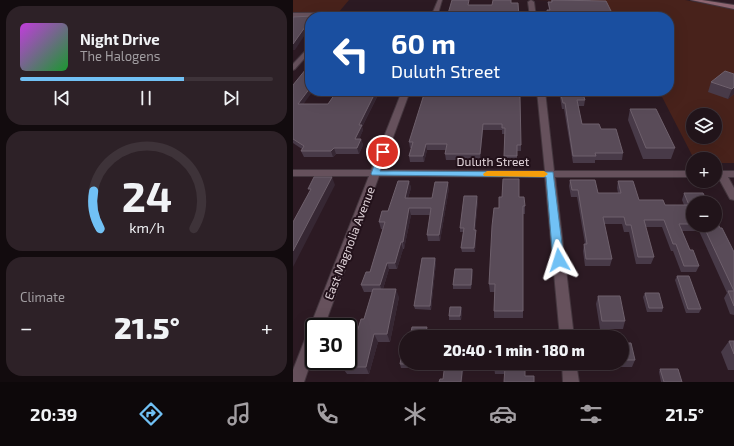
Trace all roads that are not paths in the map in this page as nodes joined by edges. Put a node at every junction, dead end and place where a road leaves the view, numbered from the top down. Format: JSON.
{"nodes":[{"id":1,"x":440,"y":0,"type":"edge"},
{"id":2,"x":693,"y":0,"type":"edge"},
{"id":3,"x":708,"y":0,"type":"edge"},
{"id":4,"x":531,"y":2,"type":"dead end"},
{"id":5,"x":734,"y":6,"type":"edge"},
{"id":6,"x":436,"y":12,"type":"edge"},
{"id":7,"x":532,"y":12,"type":"edge"},
{"id":8,"x":293,"y":15,"type":"edge"},
{"id":9,"x":305,"y":15,"type":"edge"},
{"id":10,"x":305,"y":54,"type":"edge"},
{"id":11,"x":293,"y":57,"type":"edge"},
{"id":12,"x":303,"y":57,"type":"junction"},
{"id":13,"x":293,"y":68,"type":"edge"},
{"id":14,"x":404,"y":96,"type":"edge"},
{"id":15,"x":542,"y":96,"type":"edge"},
{"id":16,"x":293,"y":173,"type":"edge"},
{"id":17,"x":375,"y":174,"type":"junction"},
{"id":18,"x":550,"y":174,"type":"junction"},
{"id":19,"x":686,"y":174,"type":"edge"},
{"id":20,"x":722,"y":174,"type":"edge"},
{"id":21,"x":734,"y":174,"type":"edge"},
{"id":22,"x":722,"y":180,"type":"edge"},
{"id":23,"x":734,"y":197,"type":"edge"},
{"id":24,"x":320,"y":318,"type":"edge"},
{"id":25,"x":566,"y":330,"type":"edge"},
{"id":26,"x":305,"y":358,"type":"edge"},
{"id":27,"x":570,"y":370,"type":"edge"},
{"id":28,"x":296,"y":382,"type":"edge"},
{"id":29,"x":571,"y":382,"type":"edge"}],
"edges":[{"from":1,"to":6,"type":"street"},
{"from":2,"to":5,"type":"main road"},
{"from":3,"to":5,"type":"main road"},
{"from":4,"to":7,"type":"street"},
{"from":8,"to":9,"type":"street"},
{"from":10,"to":12,"type":"street"},
{"from":11,"to":12,"type":"street"},
{"from":12,"to":13,"type":"street"},
{"from":14,"to":17,"type":"street","name":"East Magnolia Avenue"},
{"from":15,"to":18,"type":"street"},
{"from":16,"to":17,"type":"street","name":"Duluth Street"},
{"from":17,"to":18,"type":"street","name":"Duluth Street"},
{"from":17,"to":24,"type":"street","name":"East Magnolia Avenue"},
{"from":18,"to":19,"type":"street","name":"Duluth Street"},
{"from":18,"to":25,"type":"street"},
{"from":20,"to":21,"type":"street"},
{"from":22,"to":23,"type":"street"},
{"from":26,"to":28,"type":"street"},
{"from":27,"to":29,"type":"street"}]}
